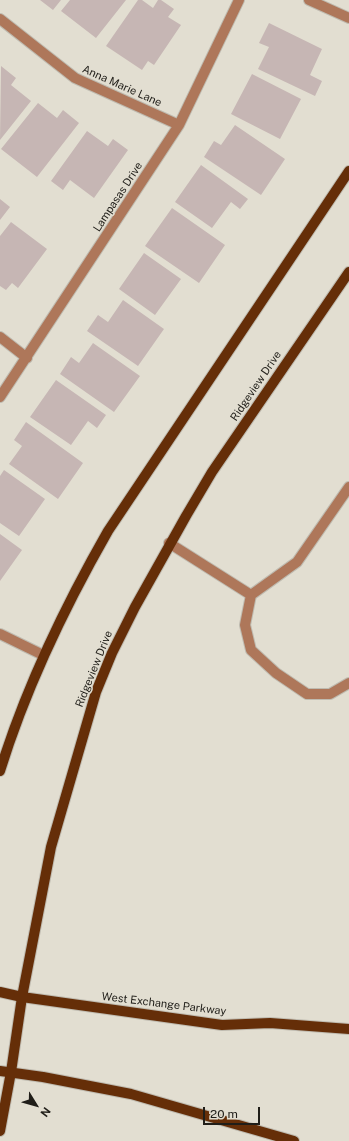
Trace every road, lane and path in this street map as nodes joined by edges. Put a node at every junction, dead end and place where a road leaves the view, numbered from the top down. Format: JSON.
{"nodes":[{"id":1,"x":238,"y":0,"type":"edge"},
{"id":2,"x":309,"y":0,"type":"edge"},
{"id":3,"x":349,"y":18,"type":"edge"},
{"id":4,"x":0,"y":19,"type":"edge"},
{"id":5,"x":179,"y":125,"type":"junction"},
{"id":6,"x":349,"y":171,"type":"edge"},
{"id":7,"x":349,"y":272,"type":"edge"},
{"id":8,"x":0,"y":337,"type":"edge"},
{"id":9,"x":26,"y":358,"type":"junction"},
{"id":10,"x":0,"y":397,"type":"edge"},
{"id":11,"x":349,"y":487,"type":"edge"},
{"id":12,"x":169,"y":543,"type":"junction"},
{"id":13,"x":251,"y":595,"type":"junction"},
{"id":14,"x":0,"y":634,"type":"edge"},
{"id":15,"x":43,"y":655,"type":"junction"},
{"id":16,"x":349,"y":683,"type":"edge"},
{"id":17,"x":0,"y":771,"type":"edge"},
{"id":18,"x":0,"y":992,"type":"edge"},
{"id":19,"x":22,"y":997,"type":"junction"},
{"id":20,"x":349,"y":1029,"type":"edge"},
{"id":21,"x":0,"y":1071,"type":"edge"},
{"id":22,"x":11,"y":1072,"type":"junction"},
{"id":23,"x":0,"y":1131,"type":"edge"},
{"id":24,"x":294,"y":1141,"type":"edge"}],
"edges":[{"from":1,"to":5,"type":"street","name":"Lampasas Drive"},
{"from":2,"to":3,"type":"street"},
{"from":4,"to":5,"type":"street","name":"Anna Marie Lane"},
{"from":5,"to":9,"type":"street","name":"Lampasas Drive"},
{"from":6,"to":15,"type":"main road"},
{"from":7,"to":12,"type":"main road","name":"Ridgeview Drive"},
{"from":8,"to":9,"type":"street"},
{"from":9,"to":10,"type":"street","name":"Lampasas Drive"},
{"from":11,"to":13,"type":"street"},
{"from":12,"to":13,"type":"street"},
{"from":12,"to":19,"type":"main road","name":"Ridgeview Drive"},
{"from":13,"to":16,"type":"street"},
{"from":14,"to":15,"type":"street"},
{"from":15,"to":17,"type":"main road"},
{"from":18,"to":19,"type":"main road","name":"West Exchange Parkway"},
{"from":19,"to":20,"type":"main road","name":"West Exchange Parkway"},
{"from":19,"to":22,"type":"main road","name":"Ridgeview Drive"},
{"from":21,"to":22,"type":"main road"},
{"from":22,"to":23,"type":"main road","name":"Ridgeview Drive"},
{"from":22,"to":24,"type":"main road"}]}
